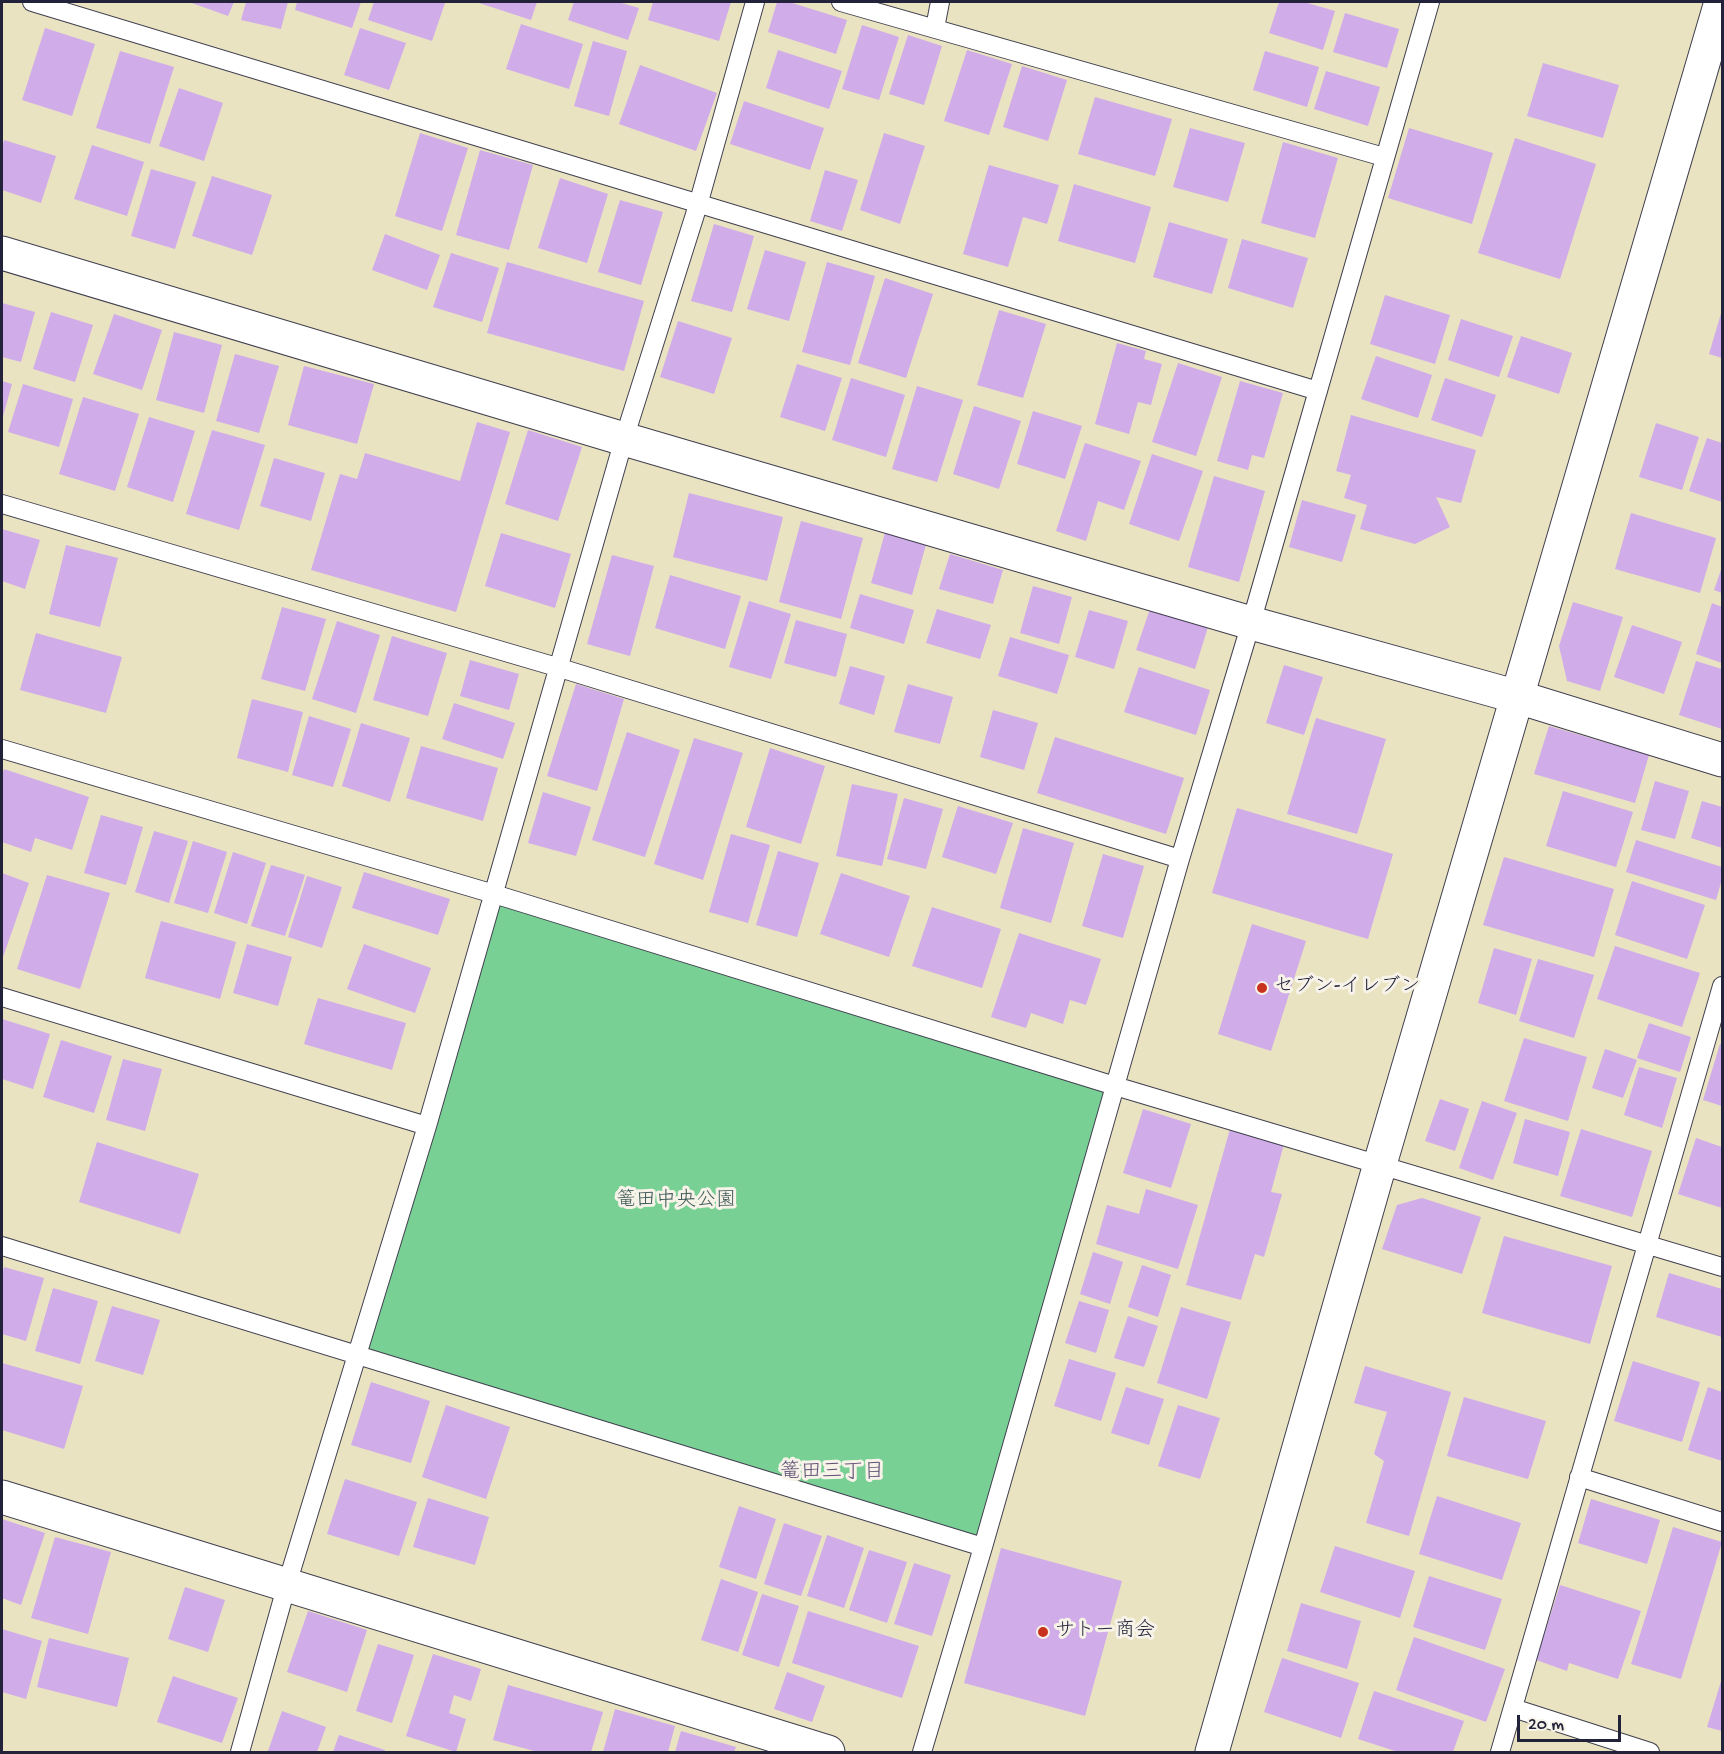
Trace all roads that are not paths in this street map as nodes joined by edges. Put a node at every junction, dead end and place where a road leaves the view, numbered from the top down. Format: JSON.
{"nodes":[{"id":1,"x":32,"y":2,"type":"edge"},
{"id":2,"x":755,"y":2,"type":"edge"},
{"id":3,"x":841,"y":2,"type":"edge"},
{"id":4,"x":940,"y":2,"type":"edge"},
{"id":5,"x":1430,"y":2,"type":"edge"},
{"id":6,"x":1720,"y":2,"type":"edge"},
{"id":7,"x":935,"y":28,"type":"junction"},
{"id":8,"x":1384,"y":157,"type":"junction"},
{"id":9,"x":698,"y":205,"type":"junction"},
{"id":10,"x":2,"y":253,"type":"edge"},
{"id":11,"x":1318,"y":391,"type":"junction"},
{"id":12,"x":624,"y":440,"type":"junction"},
{"id":13,"x":2,"y":504,"type":"edge"},
{"id":14,"x":1251,"y":623,"type":"junction"},
{"id":15,"x":560,"y":668,"type":"junction"},
{"id":16,"x":1518,"y":697,"type":"junction"},
{"id":17,"x":2,"y":749,"type":"edge"},
{"id":18,"x":1722,"y":760,"type":"edge"},
{"id":19,"x":1180,"y":859,"type":"junction"},
{"id":20,"x":494,"y":894,"type":"junction"},
{"id":21,"x":1722,"y":986,"type":"edge"},
{"id":22,"x":2,"y":998,"type":"edge"},
{"id":23,"x":1719,"y":1015,"type":"edge"},
{"id":24,"x":1115,"y":1086,"type":"junction"},
{"id":25,"x":427,"y":1126,"type":"junction"},
{"id":26,"x":1380,"y":1164,"type":"junction"},
{"id":27,"x":1646,"y":1244,"type":"junction"},
{"id":28,"x":2,"y":1246,"type":"edge"},
{"id":29,"x":1722,"y":1267,"type":"edge"},
{"id":30,"x":357,"y":1356,"type":"junction"},
{"id":31,"x":1579,"y":1477,"type":"junction"},
{"id":32,"x":2,"y":1497,"type":"edge"},
{"id":33,"x":1722,"y":1522,"type":"edge"},
{"id":34,"x":982,"y":1547,"type":"junction"},
{"id":35,"x":287,"y":1584,"type":"junction"},
{"id":36,"x":1513,"y":1708,"type":"junction"},
{"id":37,"x":240,"y":1752,"type":"edge"},
{"id":38,"x":828,"y":1752,"type":"edge"},
{"id":39,"x":922,"y":1752,"type":"edge"},
{"id":40,"x":1212,"y":1752,"type":"edge"},
{"id":41,"x":1500,"y":1752,"type":"edge"},
{"id":42,"x":1650,"y":1752,"type":"edge"}],
"edges":[{"from":1,"to":9,"type":"lane"},
{"from":2,"to":9,"type":"lane"},
{"from":3,"to":7,"type":"lane"},
{"from":4,"to":7,"type":"lane"},
{"from":5,"to":8,"type":"lane"},
{"from":6,"to":16,"type":"street"},
{"from":7,"to":8,"type":"lane"},
{"from":8,"to":11,"type":"lane"},
{"from":9,"to":11,"type":"lane"},
{"from":9,"to":12,"type":"lane"},
{"from":10,"to":12,"type":"street"},
{"from":11,"to":14,"type":"lane"},
{"from":12,"to":14,"type":"street"},
{"from":12,"to":15,"type":"lane"},
{"from":13,"to":15,"type":"lane"},
{"from":14,"to":16,"type":"street"},
{"from":14,"to":19,"type":"lane"},
{"from":15,"to":19,"type":"lane"},
{"from":15,"to":20,"type":"lane"},
{"from":16,"to":18,"type":"street"},
{"from":16,"to":26,"type":"street"},
{"from":17,"to":20,"type":"lane"},
{"from":19,"to":24,"type":"lane"},
{"from":20,"to":24,"type":"lane"},
{"from":20,"to":25,"type":"lane"},
{"from":21,"to":23,"type":"lane"},
{"from":22,"to":25,"type":"lane"},
{"from":23,"to":27,"type":"lane"},
{"from":24,"to":26,"type":"lane"},
{"from":24,"to":34,"type":"lane"},
{"from":25,"to":30,"type":"lane"},
{"from":26,"to":27,"type":"lane"},
{"from":26,"to":40,"type":"street"},
{"from":27,"to":29,"type":"lane"},
{"from":27,"to":31,"type":"lane"},
{"from":28,"to":30,"type":"lane"},
{"from":30,"to":34,"type":"lane"},
{"from":30,"to":35,"type":"lane"},
{"from":31,"to":33,"type":"lane"},
{"from":31,"to":36,"type":"lane"},
{"from":32,"to":35,"type":"street"},
{"from":34,"to":39,"type":"lane"},
{"from":35,"to":37,"type":"lane"},
{"from":35,"to":38,"type":"street"},
{"from":36,"to":41,"type":"lane"},
{"from":36,"to":42,"type":"lane"}]}
